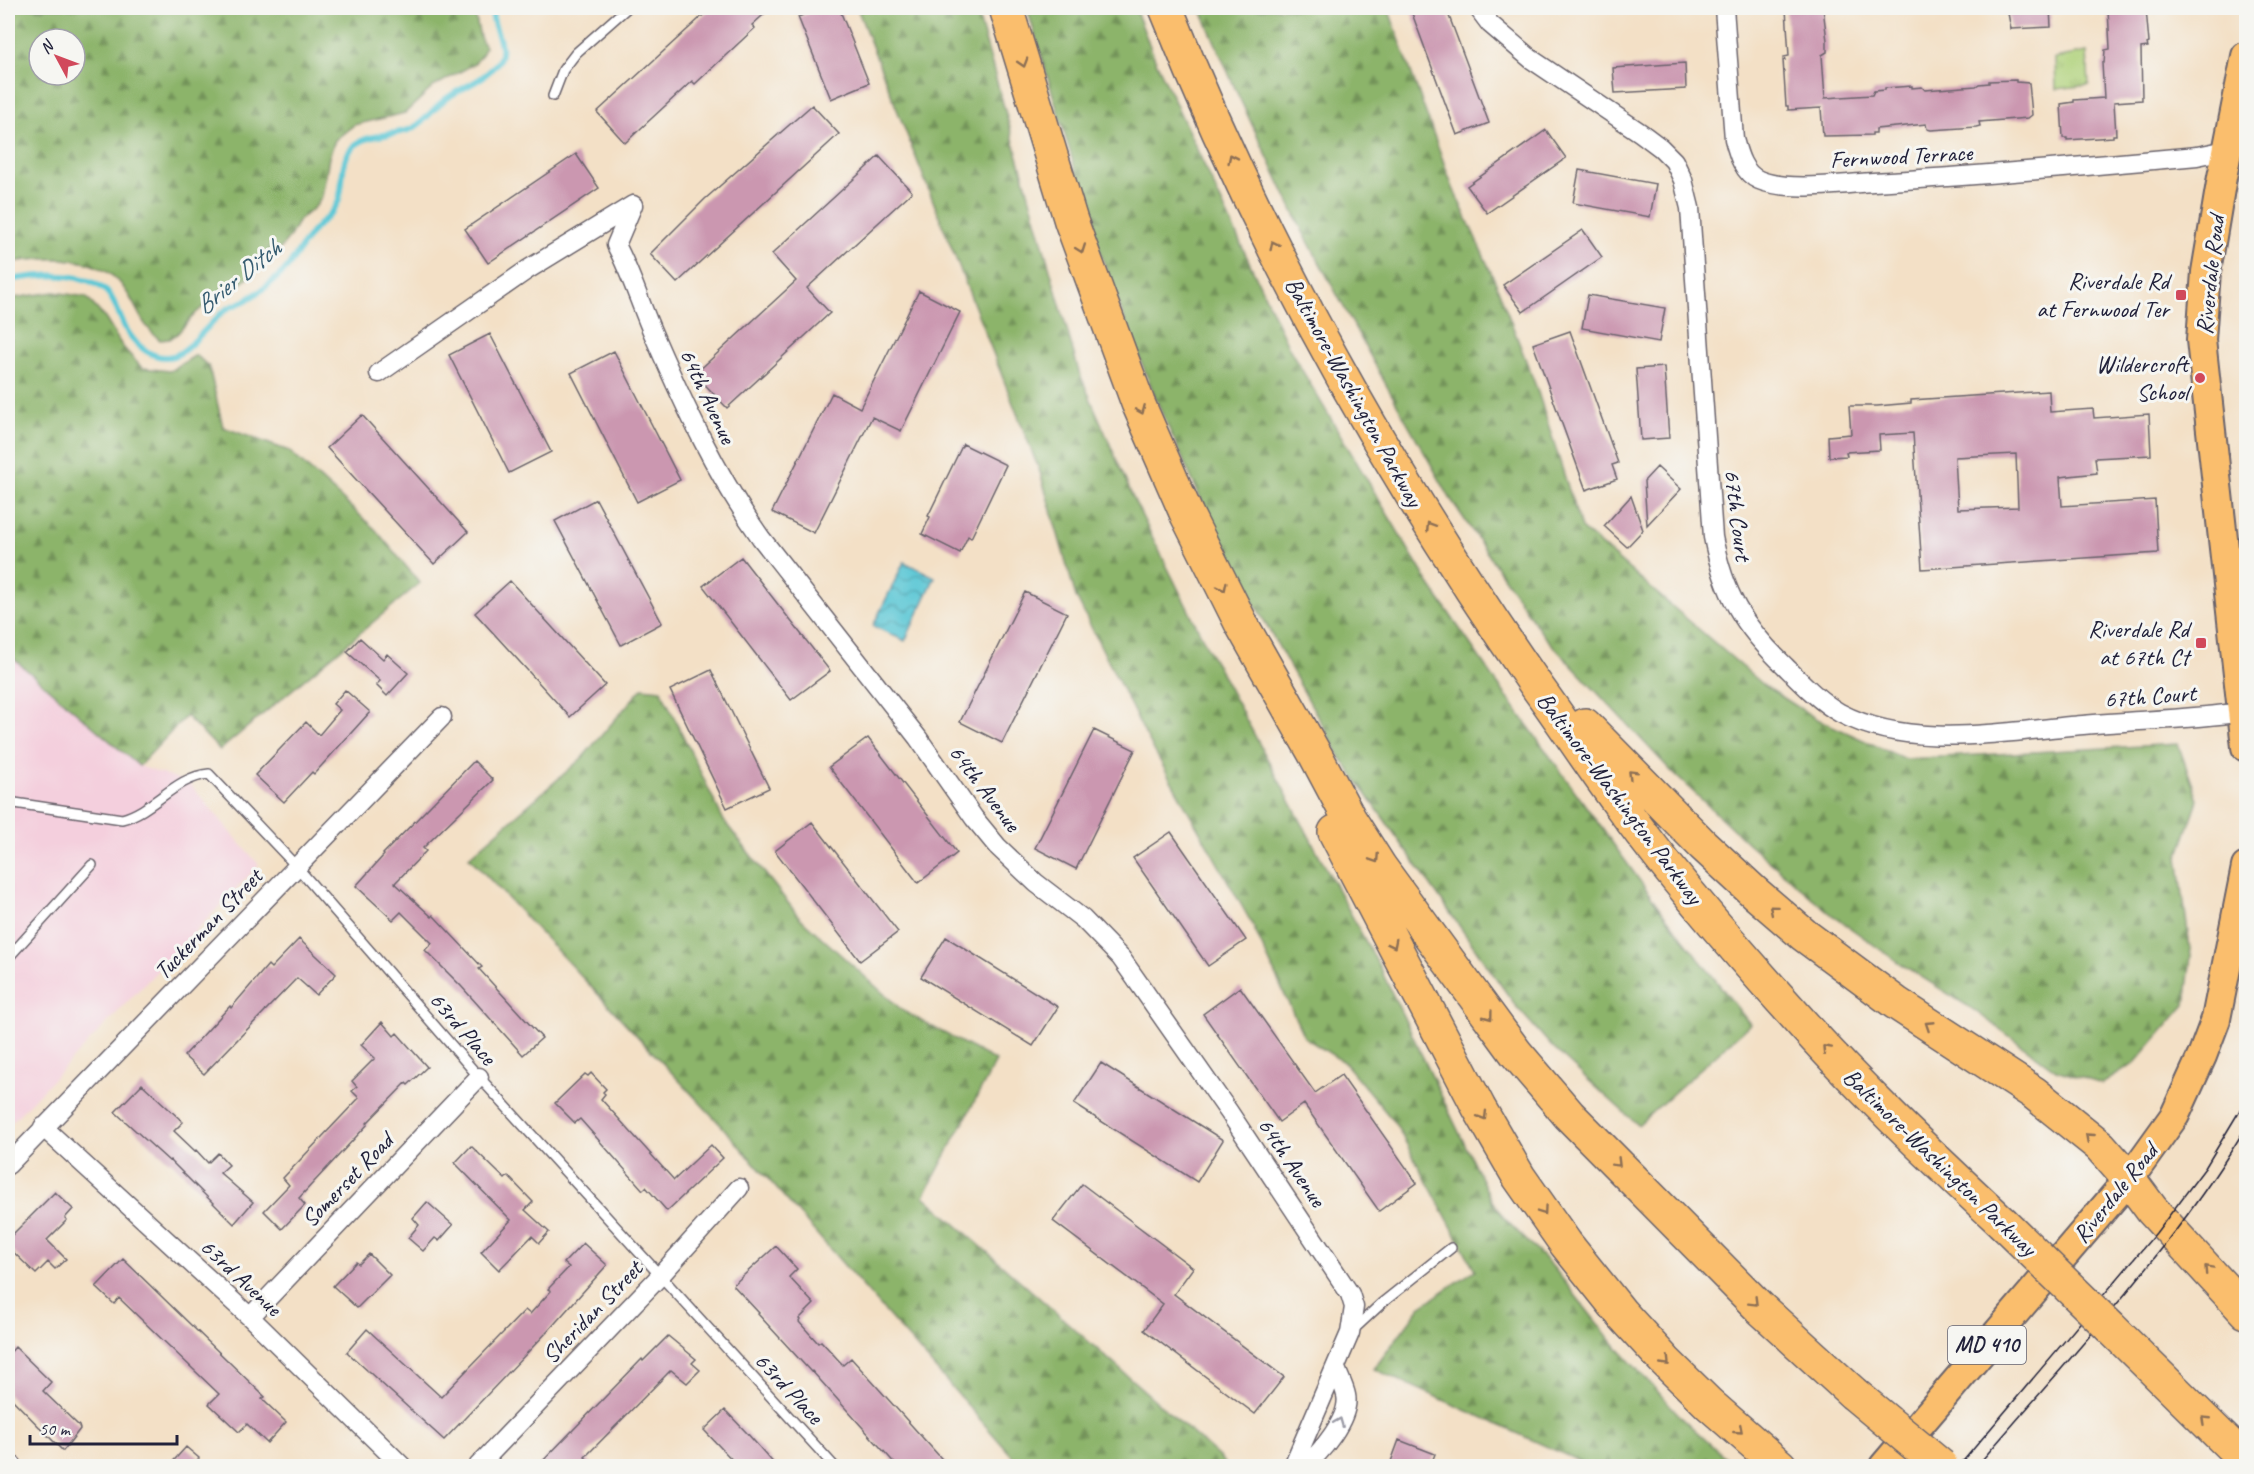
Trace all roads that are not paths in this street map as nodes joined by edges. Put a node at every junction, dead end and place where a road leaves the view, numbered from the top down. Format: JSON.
{"nodes":[{"id":1,"x":627,"y":8,"type":"edge"},
{"id":2,"x":1006,"y":8,"type":"edge"},
{"id":3,"x":1167,"y":8,"type":"edge"},
{"id":4,"x":1478,"y":8,"type":"edge"},
{"id":5,"x":1724,"y":8,"type":"edge"},
{"id":6,"x":2247,"y":56,"type":"edge"},
{"id":7,"x":553,"y":96,"type":"dead end"},
{"id":8,"x":2227,"y":150,"type":"junction"},
{"id":9,"x":379,"y":373,"type":"dead end"},
{"id":10,"x":1462,"y":575,"type":"junction"},
{"id":11,"x":1242,"y":626,"type":"junction"},
{"id":12,"x":2242,"y":712,"type":"junction"},
{"id":13,"x":442,"y":717,"type":"dead end"},
{"id":14,"x":2247,"y":747,"type":"edge"},
{"id":15,"x":8,"y":802,"type":"edge"},
{"id":16,"x":92,"y":865,"type":"dead end"},
{"id":17,"x":297,"y":867,"type":"junction"},
{"id":18,"x":2247,"y":867,"type":"edge"},
{"id":19,"x":8,"y":958,"type":"edge"},
{"id":20,"x":479,"y":1077,"type":"junction"},
{"id":21,"x":43,"y":1127,"type":"junction"},
{"id":22,"x":8,"y":1165,"type":"edge"},
{"id":23,"x":2129,"y":1179,"type":"junction"},
{"id":24,"x":739,"y":1188,"type":"dead end"},
{"id":25,"x":1451,"y":1248,"type":"dead end"},
{"id":26,"x":660,"y":1276,"type":"junction"},
{"id":27,"x":2247,"y":1312,"type":"edge"},
{"id":28,"x":250,"y":1317,"type":"junction"},
{"id":29,"x":1350,"y":1333,"type":"junction"},
{"id":30,"x":1336,"y":1368,"type":"junction"},
{"id":31,"x":8,"y":1461,"type":"edge"},
{"id":32,"x":2247,"y":1461,"type":"edge"},
{"id":33,"x":13,"y":1467,"type":"edge"},
{"id":34,"x":402,"y":1467,"type":"edge"},
{"id":35,"x":478,"y":1467,"type":"edge"},
{"id":36,"x":834,"y":1467,"type":"edge"},
{"id":37,"x":1293,"y":1467,"type":"edge"},
{"id":38,"x":1304,"y":1467,"type":"edge"},
{"id":39,"x":1780,"y":1467,"type":"edge"},
{"id":40,"x":1884,"y":1467,"type":"edge"},
{"id":41,"x":1941,"y":1467,"type":"edge"}],
"edges":[{"from":1,"to":7,"type":"lane"},
{"from":2,"to":11,"type":"highway","one_way":true},
{"from":10,"to":3,"type":"highway","name":"Baltimore-Washington Parkway","one_way":true},
{"from":4,"to":12,"type":"street","name":"67th Court"},
{"from":5,"to":8,"type":"street","name":"Fernwood Terrace"},
{"from":6,"to":8,"type":"main road","name":"Riverdale Road"},
{"from":8,"to":12,"type":"main road","name":"Riverdale Road"},
{"from":9,"to":29,"type":"street","name":"64th Avenue"},
{"from":23,"to":10,"type":"highway","one_way":true},
{"from":32,"to":10,"type":"highway","name":"Baltimore-Washington Parkway","one_way":true,"bridge":true},
{"from":11,"to":39,"type":"highway","one_way":true},
{"from":11,"to":41,"type":"highway","one_way":true,"bridge":true},
{"from":12,"to":14,"type":"main road","name":"Riverdale Road"},
{"from":13,"to":17,"type":"street","name":"Tuckerman Street"},
{"from":15,"to":17,"type":"lane","name":"63rd Place"},
{"from":16,"to":19,"type":"lane"},
{"from":17,"to":20,"type":"lane","name":"63rd Place"},
{"from":17,"to":21,"type":"street","name":"Tuckerman Street"},
{"from":18,"to":23,"type":"main road","name":"Riverdale Road","number":"MD 410"},
{"from":20,"to":26,"type":"lane","name":"63rd Place"},
{"from":20,"to":28,"type":"street","name":"Somerset Road"},
{"from":21,"to":22,"type":"street","name":"Tuckerman Street"},
{"from":21,"to":28,"type":"street","name":"63rd Avenue"},
{"from":27,"to":23,"type":"highway","one_way":true},
{"from":23,"to":40,"type":"main road","name":"Riverdale Road","number":"MD 410"},
{"from":24,"to":26,"type":"street","name":"Sheridan Street"},
{"from":25,"to":29,"type":"lane"},
{"from":26,"to":35,"type":"street","name":"Sheridan Street"},
{"from":26,"to":36,"type":"lane","name":"63rd Place"},
{"from":28,"to":34,"type":"street","name":"63rd Avenue"},
{"from":29,"to":30,"type":"street","name":"64th Avenue"},
{"from":30,"to":37,"type":"street","name":"64th Avenue"},
{"from":38,"to":30,"type":"street","one_way":true},
{"from":31,"to":33,"type":"street"}]}
